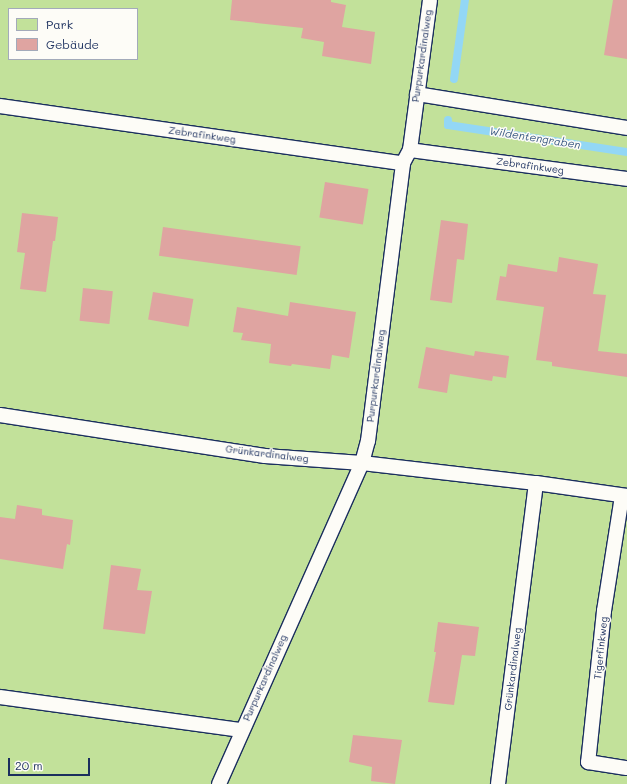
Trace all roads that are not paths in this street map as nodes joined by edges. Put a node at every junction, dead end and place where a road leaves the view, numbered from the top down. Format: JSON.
{"nodes":[{"id":1,"x":430,"y":0,"type":"edge"},
{"id":2,"x":416,"y":94,"type":"junction"},
{"id":3,"x":0,"y":106,"type":"edge"},
{"id":4,"x":627,"y":128,"type":"edge"},
{"id":5,"x":410,"y":150,"type":"junction"},
{"id":6,"x":403,"y":163,"type":"junction"},
{"id":7,"x":627,"y":178,"type":"edge"},
{"id":8,"x":0,"y":415,"type":"edge"},
{"id":9,"x":362,"y":463,"type":"junction"},
{"id":10,"x":536,"y":483,"type":"junction"},
{"id":11,"x":624,"y":496,"type":"edge"},
{"id":12,"x":0,"y":697,"type":"edge"},
{"id":13,"x":242,"y":730,"type":"junction"},
{"id":14,"x":627,"y":768,"type":"edge"},
{"id":15,"x":219,"y":784,"type":"edge"},
{"id":16,"x":498,"y":784,"type":"edge"}],
"edges":[{"from":1,"to":2,"type":"lane","name":"Purpurkardinalweg"},
{"from":2,"to":4,"type":"lane"},
{"from":2,"to":5,"type":"lane","name":"Purpurkardinalweg"},
{"from":3,"to":6,"type":"lane","name":"Zebrafinkweg"},
{"from":5,"to":6,"type":"lane","name":"Purpurkardinalweg"},
{"from":5,"to":7,"type":"lane","name":"Zebrafinkweg"},
{"from":6,"to":9,"type":"lane","name":"Purpurkardinalweg"},
{"from":8,"to":9,"type":"lane","name":"Grünkardinalweg"},
{"from":9,"to":10,"type":"lane","name":"Grünkardinalweg"},
{"from":9,"to":13,"type":"lane","name":"Purpurkardinalweg"},
{"from":10,"to":11,"type":"lane","name":"Grünkardinalweg"},
{"from":10,"to":16,"type":"lane","name":"Grünkardinalweg"},
{"from":11,"to":14,"type":"lane","name":"Tigerfinkweg"},
{"from":12,"to":13,"type":"lane","name":"Purpurkardinalweg"},
{"from":13,"to":15,"type":"lane","name":"Purpurkardinalweg"}]}
